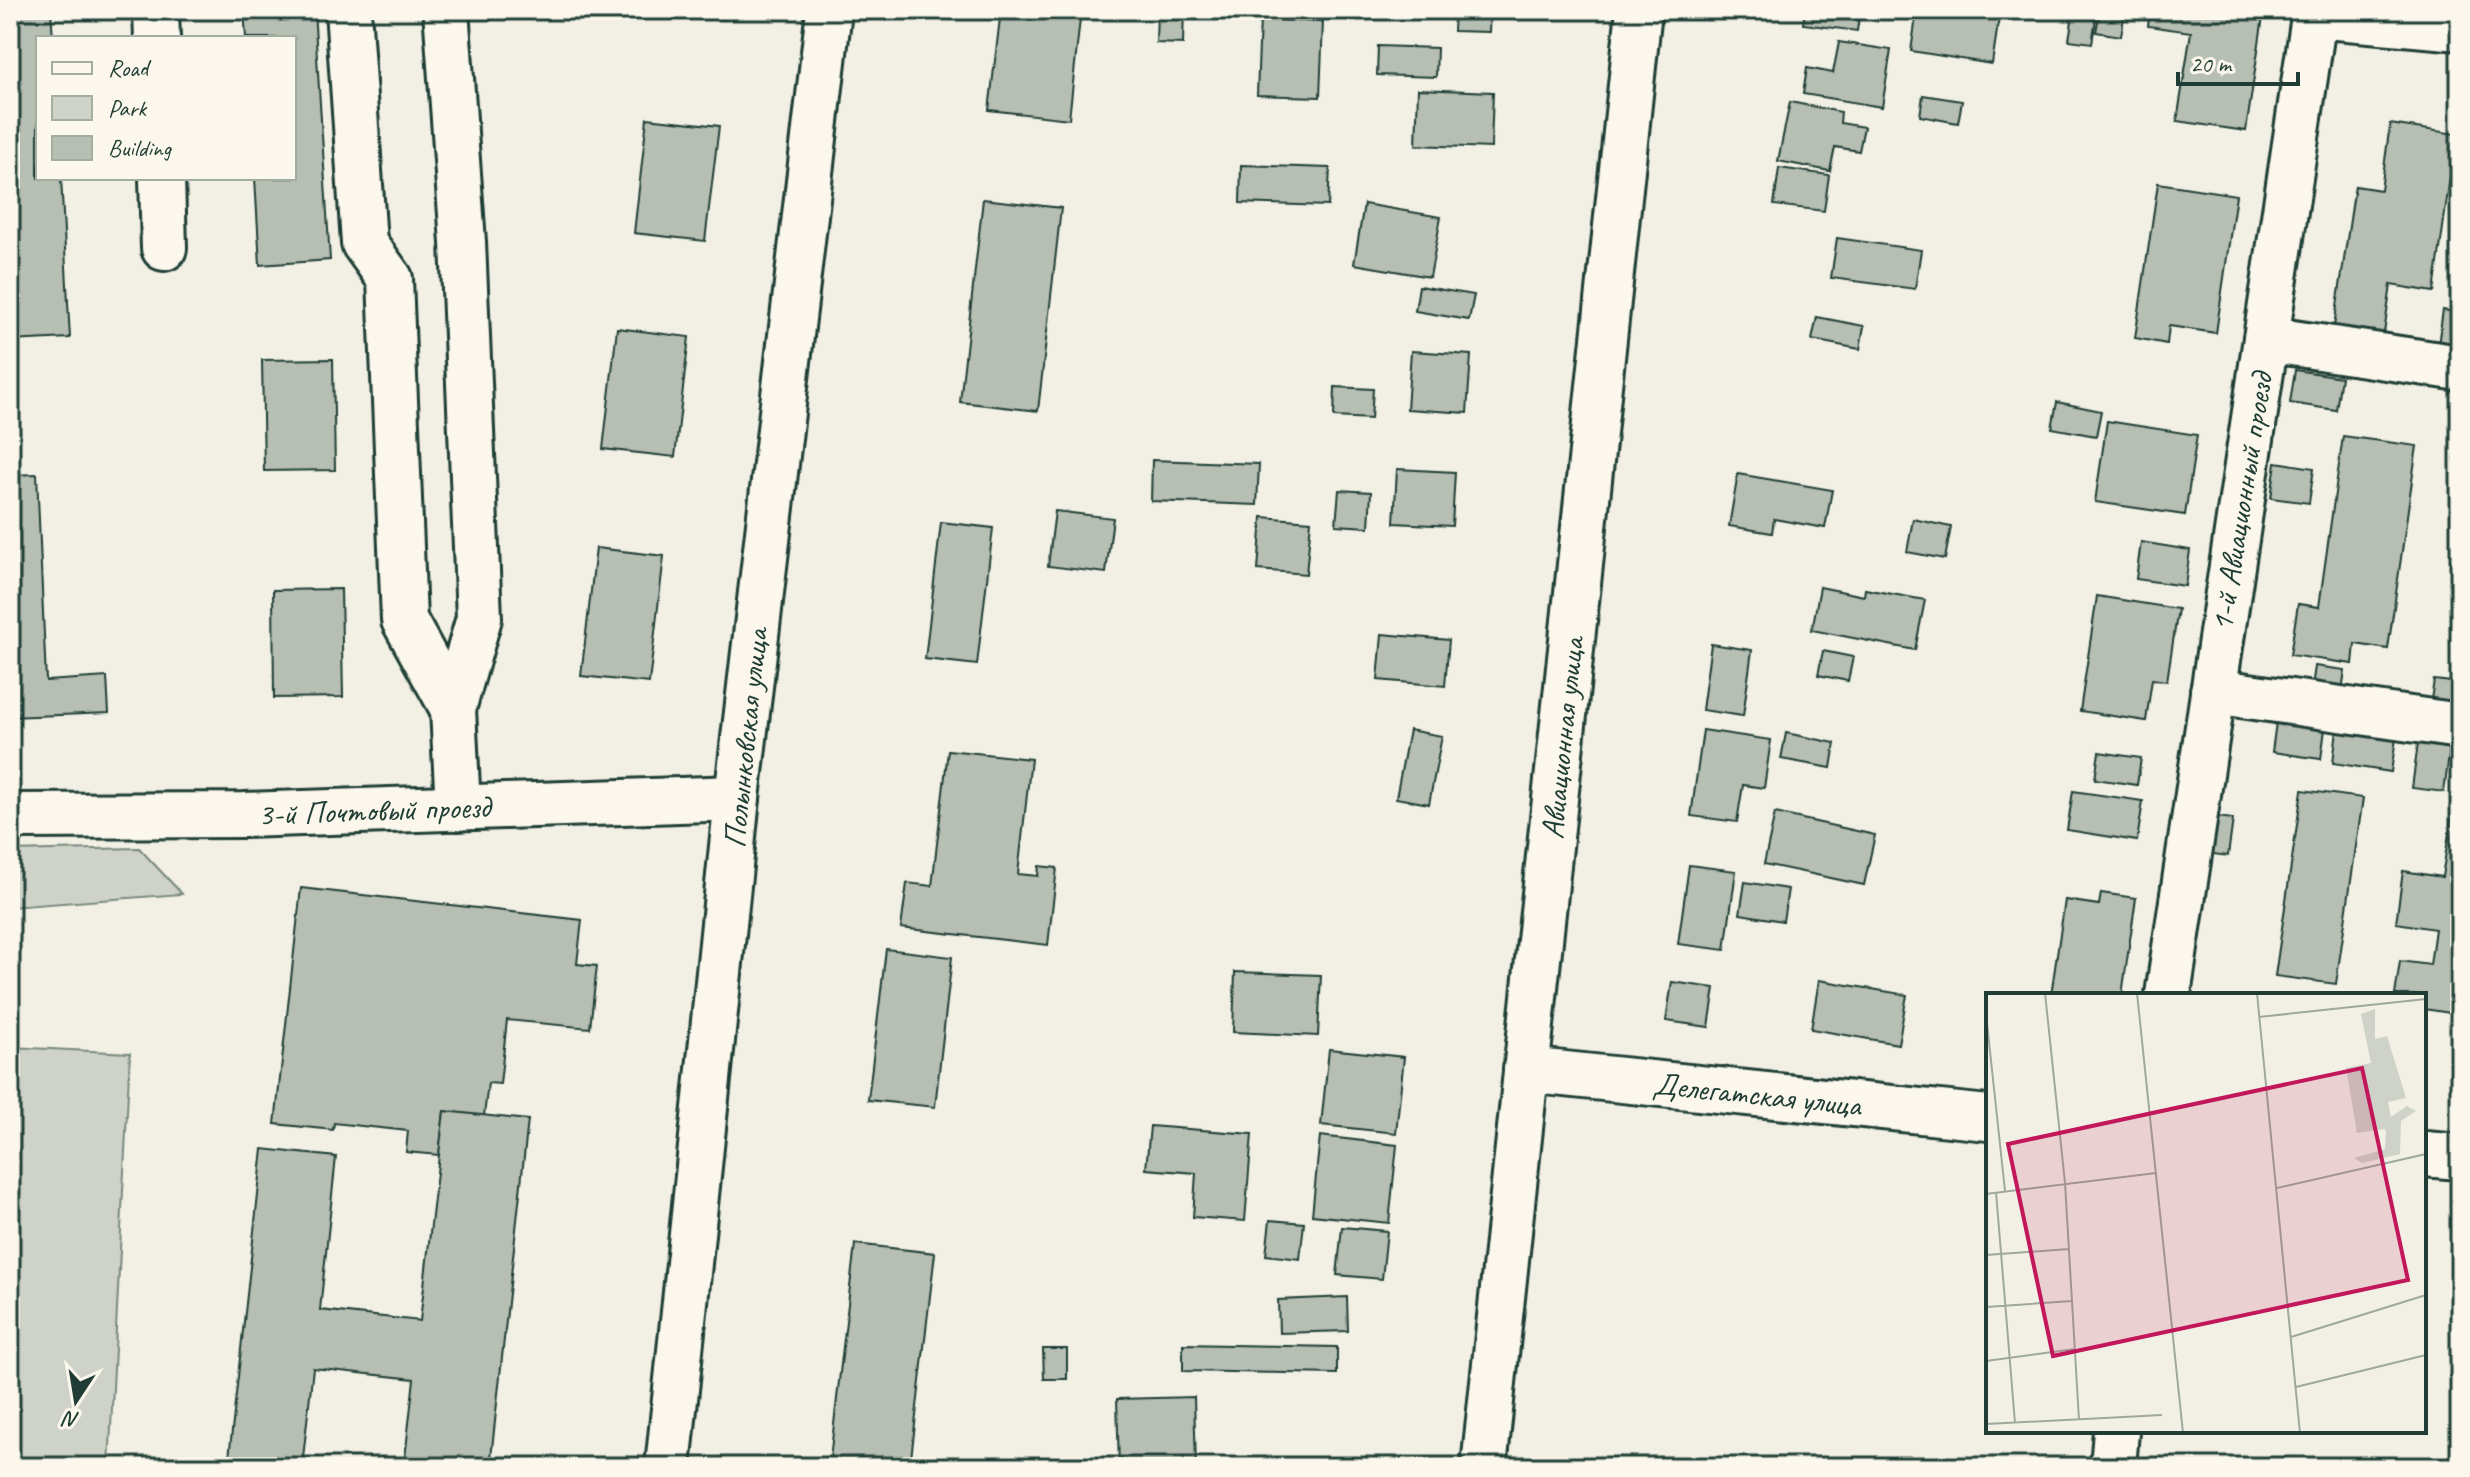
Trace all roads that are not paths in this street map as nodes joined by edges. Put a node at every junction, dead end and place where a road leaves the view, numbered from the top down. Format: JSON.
{"nodes":[{"id":1,"x":156,"y":10,"type":"edge"},
{"id":2,"x":348,"y":10,"type":"edge"},
{"id":3,"x":446,"y":10,"type":"edge"},
{"id":4,"x":829,"y":10,"type":"edge"},
{"id":5,"x":1639,"y":10,"type":"edge"},
{"id":6,"x":2315,"y":12,"type":"edge"},
{"id":7,"x":2460,"y":28,"type":"edge"},
{"id":8,"x":157,"y":36,"type":"edge"},
{"id":9,"x":162,"y":180,"type":"edge"},
{"id":10,"x":164,"y":248,"type":"dead end"},
{"id":11,"x":2266,"y":339,"type":"junction"},
{"id":12,"x":2460,"y":368,"type":"edge"},
{"id":13,"x":2213,"y":691,"type":"junction"},
{"id":14,"x":453,"y":709,"type":"junction"},
{"id":15,"x":2460,"y":726,"type":"edge"},
{"id":16,"x":737,"y":798,"type":"junction"},
{"id":17,"x":458,"y":808,"type":"junction"},
{"id":18,"x":10,"y":816,"type":"edge"},
{"id":19,"x":2168,"y":993,"type":"edge"},
{"id":20,"x":1526,"y":1070,"type":"junction"},
{"id":21,"x":1986,"y":1118,"type":"edge"},
{"id":22,"x":2426,"y":1154,"type":"edge"},
{"id":23,"x":2460,"y":1157,"type":"edge"},
{"id":24,"x":2116,"y":1433,"type":"edge"},
{"id":25,"x":668,"y":1467,"type":"edge"},
{"id":26,"x":1484,"y":1467,"type":"edge"},
{"id":27,"x":2113,"y":1467,"type":"edge"}],
"edges":[{"from":1,"to":8,"type":"street"},
{"from":2,"to":14,"type":"street"},
{"from":3,"to":14,"type":"street"},
{"from":4,"to":16,"type":"street","name":"Полынковская улица"},
{"from":5,"to":20,"type":"street","name":"Авиационная улица"},
{"from":6,"to":7,"type":"street"},
{"from":6,"to":11,"type":"street","name":"1-й Авиационный проезд"},
{"from":9,"to":10,"type":"street"},
{"from":11,"to":12,"type":"street"},
{"from":11,"to":13,"type":"street","name":"1-й Авиационный проезд"},
{"from":13,"to":15,"type":"street"},
{"from":13,"to":19,"type":"street","name":"1-й Авиационный проезд"},
{"from":14,"to":17,"type":"street"},
{"from":16,"to":17,"type":"street","name":"3-й Почтовый проезд"},
{"from":16,"to":25,"type":"street","name":"Полынковская улица"},
{"from":17,"to":18,"type":"street","name":"3-й Почтовый проезд"},
{"from":20,"to":21,"type":"street","name":"Делегатская улица"},
{"from":20,"to":26,"type":"street","name":"Авиационная улица"},
{"from":22,"to":23,"type":"street"},
{"from":24,"to":27,"type":"street"}]}
